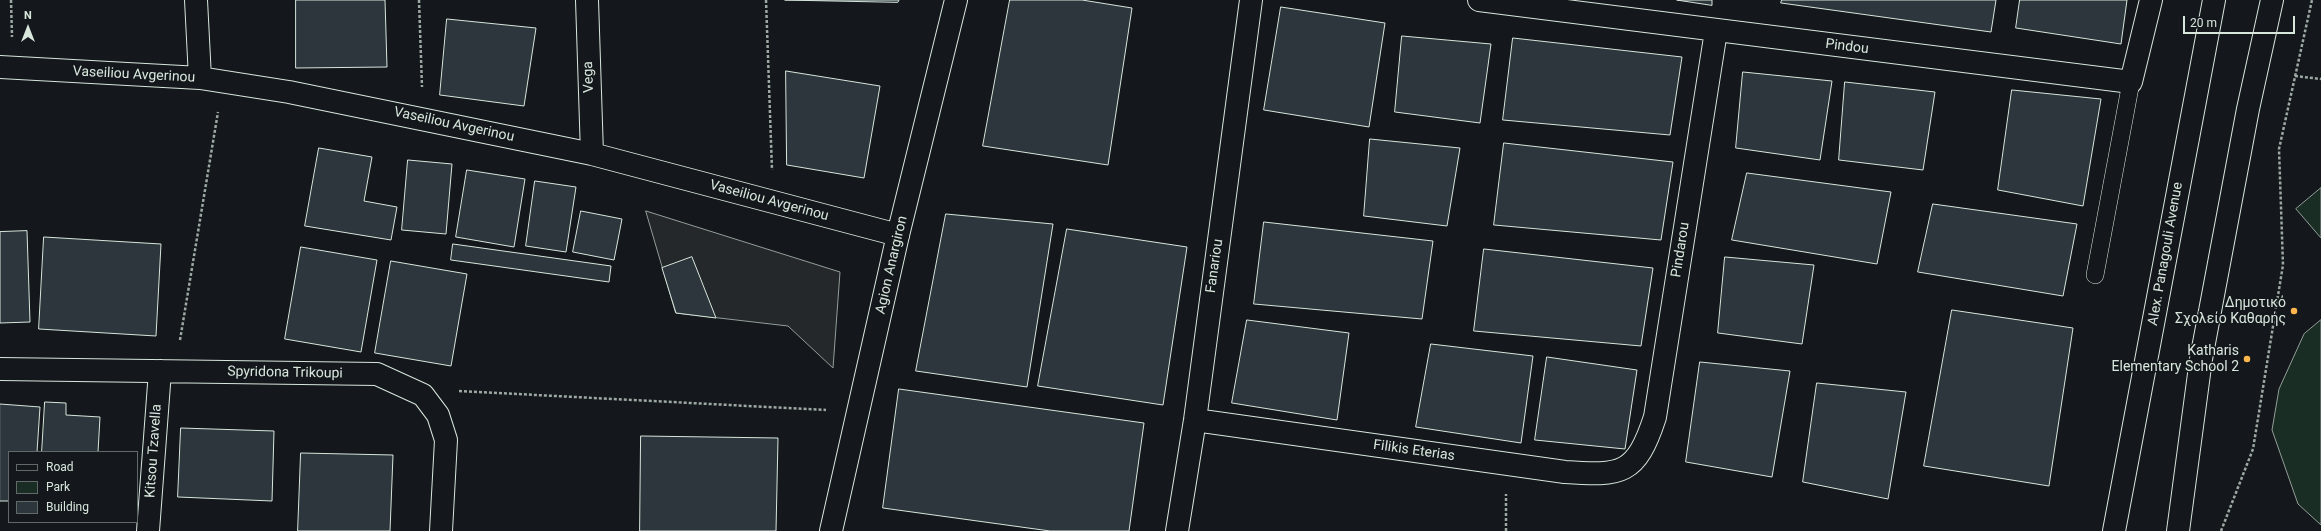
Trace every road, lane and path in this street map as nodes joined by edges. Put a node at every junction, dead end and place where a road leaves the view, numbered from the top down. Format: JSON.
{"nodes":[{"id":1,"x":11,"y":0,"type":"edge"},
{"id":2,"x":196,"y":0,"type":"edge"},
{"id":3,"x":419,"y":0,"type":"edge"},
{"id":4,"x":587,"y":0,"type":"edge"},
{"id":5,"x":766,"y":0,"type":"edge"},
{"id":6,"x":956,"y":0,"type":"edge"},
{"id":7,"x":1251,"y":0,"type":"edge"},
{"id":8,"x":1479,"y":0,"type":"edge"},
{"id":9,"x":2151,"y":0,"type":"edge"},
{"id":10,"x":2214,"y":0,"type":"edge"},
{"id":11,"x":2272,"y":0,"type":"edge"},
{"id":12,"x":2312,"y":0,"type":"edge"},
{"id":13,"x":1716,"y":31,"type":"junction"},
{"id":14,"x":6,"y":67,"type":"edge"},
{"id":15,"x":2295,"y":76,"type":"junction"},
{"id":16,"x":200,"y":78,"type":"junction"},
{"id":17,"x":2321,"y":78,"type":"edge"},
{"id":18,"x":223,"y":82,"type":"junction"},
{"id":19,"x":2131,"y":82,"type":"junction"},
{"id":20,"x":424,"y":119,"type":"junction"},
{"id":21,"x":592,"y":154,"type":"junction"},
{"id":22,"x":774,"y":202,"type":"junction"},
{"id":23,"x":898,"y":236,"type":"junction"},
{"id":24,"x":2095,"y":275,"type":"dead end"},
{"id":25,"x":0,"y":369,"type":"edge"},
{"id":26,"x":167,"y":371,"type":"junction"},
{"id":27,"x":423,"y":395,"type":"junction"},
{"id":28,"x":858,"y":412,"type":"junction"},
{"id":29,"x":1195,"y":420,"type":"junction"},
{"id":30,"x":1632,"y":464,"type":"joint"},
{"id":31,"x":148,"y":531,"type":"edge"},
{"id":32,"x":442,"y":531,"type":"edge"},
{"id":33,"x":831,"y":531,"type":"edge"},
{"id":34,"x":1177,"y":531,"type":"edge"},
{"id":35,"x":2114,"y":531,"type":"edge"},
{"id":36,"x":2178,"y":531,"type":"edge"},
{"id":37,"x":2220,"y":531,"type":"edge"}],
"edges":[{"from":1,"to":14,"type":"path"},
{"from":2,"to":16,"type":"street"},
{"from":3,"to":20,"type":"path"},
{"from":4,"to":21,"type":"street","name":"Vega"},
{"from":5,"to":22,"type":"path"},
{"from":6,"to":23,"type":"street","name":"Agion Anargiron"},
{"from":7,"to":29,"type":"street","name":"Fanariou"},
{"from":8,"to":13,"type":"street","name":"Pindou"},
{"from":9,"to":19,"type":"street"},
{"from":10,"to":35,"type":"street","name":"Alex. Panagouli Avenue"},
{"from":11,"to":36,"type":"street"},
{"from":12,"to":15,"type":"path"},
{"from":13,"to":19,"type":"street","name":"Pindou"},
{"from":13,"to":30,"type":"street","name":"Pindarou"},
{"from":14,"to":16,"type":"street","name":"Vaseiliou Avgerinou"},
{"from":15,"to":17,"type":"path"},
{"from":15,"to":37,"type":"path"},
{"from":16,"to":18,"type":"street","name":"Vaseiliou Avgerinou"},
{"from":18,"to":20,"type":"street","name":"Vaseiliou Avgerinou"},
{"from":18,"to":26,"type":"path"},
{"from":19,"to":24,"type":"lane"},
{"from":20,"to":21,"type":"street","name":"Vaseiliou Avgerinou"},
{"from":21,"to":22,"type":"street","name":"Vaseiliou Avgerinou"},
{"from":22,"to":23,"type":"street","name":"Vaseiliou Avgerinou"},
{"from":23,"to":28,"type":"street","name":"Agion Anargiron"},
{"from":25,"to":26,"type":"street","name":"Spyridona Trikoupi"},
{"from":26,"to":27,"type":"street","name":"Spyridona Trikoupi"},
{"from":26,"to":31,"type":"street","name":"Kitsou Tzavella"},
{"from":27,"to":28,"type":"path"},
{"from":27,"to":32,"type":"street","name":"Spyridona Trikoupi"},
{"from":28,"to":33,"type":"street","name":"Agion Anargiron"},
{"from":29,"to":30,"type":"street","name":"Filikis Eterias"},
{"from":29,"to":34,"type":"street","name":"Fanariou"}]}
